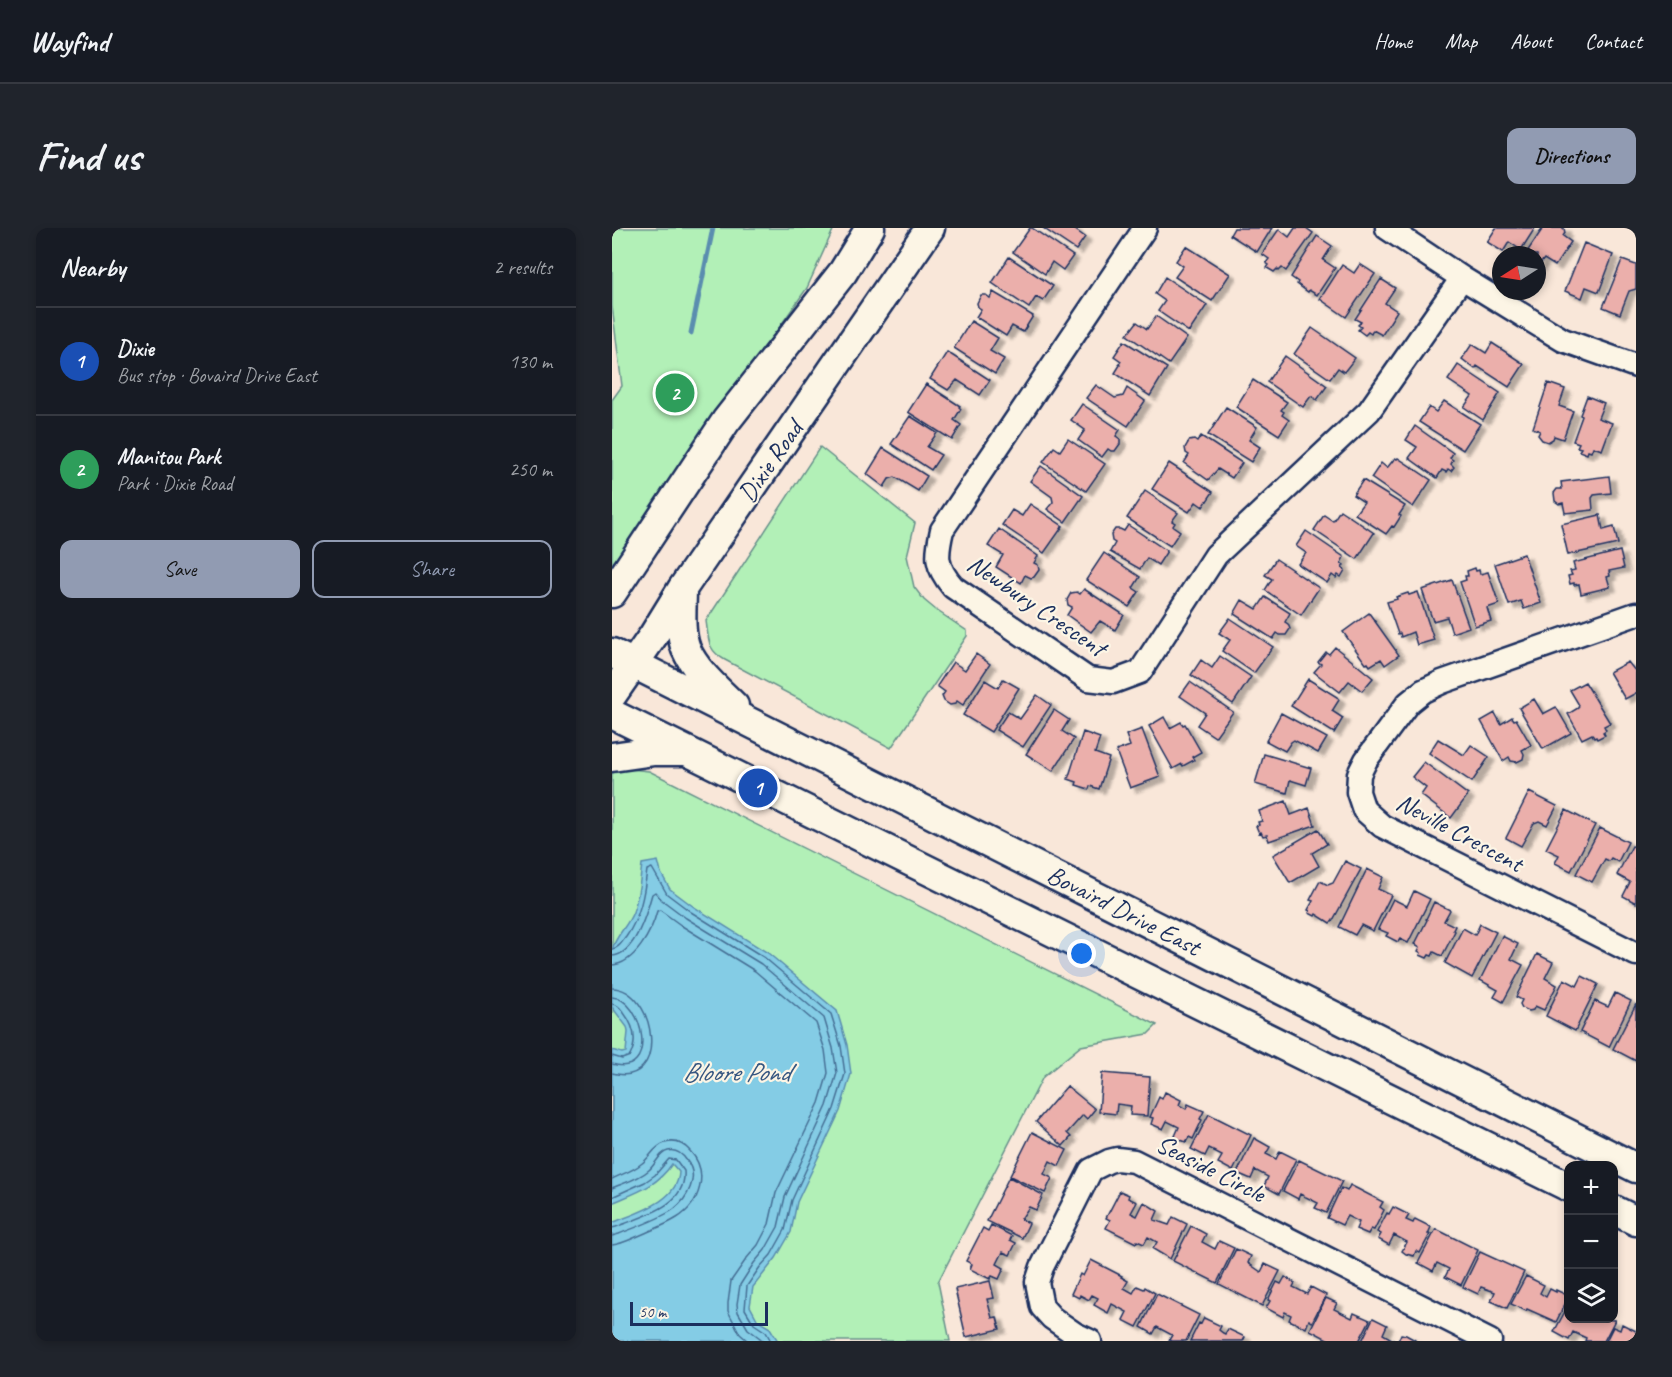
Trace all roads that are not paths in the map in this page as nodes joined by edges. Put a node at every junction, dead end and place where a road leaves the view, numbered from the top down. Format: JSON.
{"nodes":[{"id":1,"x":870,"y":228,"type":"edge"},
{"id":2,"x":930,"y":228,"type":"edge"},
{"id":3,"x":1145,"y":228,"type":"edge"},
{"id":4,"x":1387,"y":228,"type":"edge"},
{"id":5,"x":1462,"y":278,"type":"junction"},
{"id":6,"x":1636,"y":366,"type":"edge"},
{"id":7,"x":622,"y":568,"type":"edge"},
{"id":8,"x":682,"y":589,"type":"junction"},
{"id":9,"x":612,"y":593,"type":"edge"},
{"id":10,"x":1636,"y":614,"type":"edge"},
{"id":11,"x":623,"y":658,"type":"edge"},
{"id":12,"x":612,"y":695,"type":"edge"},
{"id":13,"x":612,"y":714,"type":"edge"},
{"id":14,"x":750,"y":722,"type":"junction"},
{"id":15,"x":686,"y":751,"type":"junction"},
{"id":16,"x":612,"y":757,"type":"edge"},
{"id":17,"x":1636,"y":954,"type":"edge"},
{"id":18,"x":1636,"y":1168,"type":"edge"},
{"id":19,"x":1564,"y":1185,"type":"edge"},
{"id":20,"x":1618,"y":1212,"type":"edge"},
{"id":21,"x":1636,"y":1221,"type":"edge"},
{"id":22,"x":1090,"y":1341,"type":"edge"},
{"id":23,"x":1490,"y":1341,"type":"edge"}],
"edges":[{"from":1,"to":7,"type":"main road"},
{"from":2,"to":8,"type":"main road","name":"Dixie Road"},
{"from":3,"to":5,"type":"street","name":"Newbury Crescent"},
{"from":4,"to":5,"type":"street"},
{"from":5,"to":6,"type":"street"},
{"from":7,"to":9,"type":"main road"},
{"from":8,"to":11,"type":"main road","name":"Dixie Road"},
{"from":8,"to":14,"type":"main road"},
{"from":10,"to":17,"type":"street","name":"Neville Crescent"},
{"from":11,"to":12,"type":"main road","name":"Dixie Road"},
{"from":11,"to":14,"type":"main road","name":"Bovaird Drive East"},
{"from":13,"to":15,"type":"main road","name":"Bovaird Drive East"},
{"from":14,"to":18,"type":"main road","name":"Bovaird Drive East"},
{"from":15,"to":16,"type":"main road"},
{"from":15,"to":19,"type":"main road","name":"Bovaird Drive East"},
{"from":20,"to":21,"type":"main road"},
{"from":22,"to":23,"type":"street","name":"Seaside Circle"}]}
